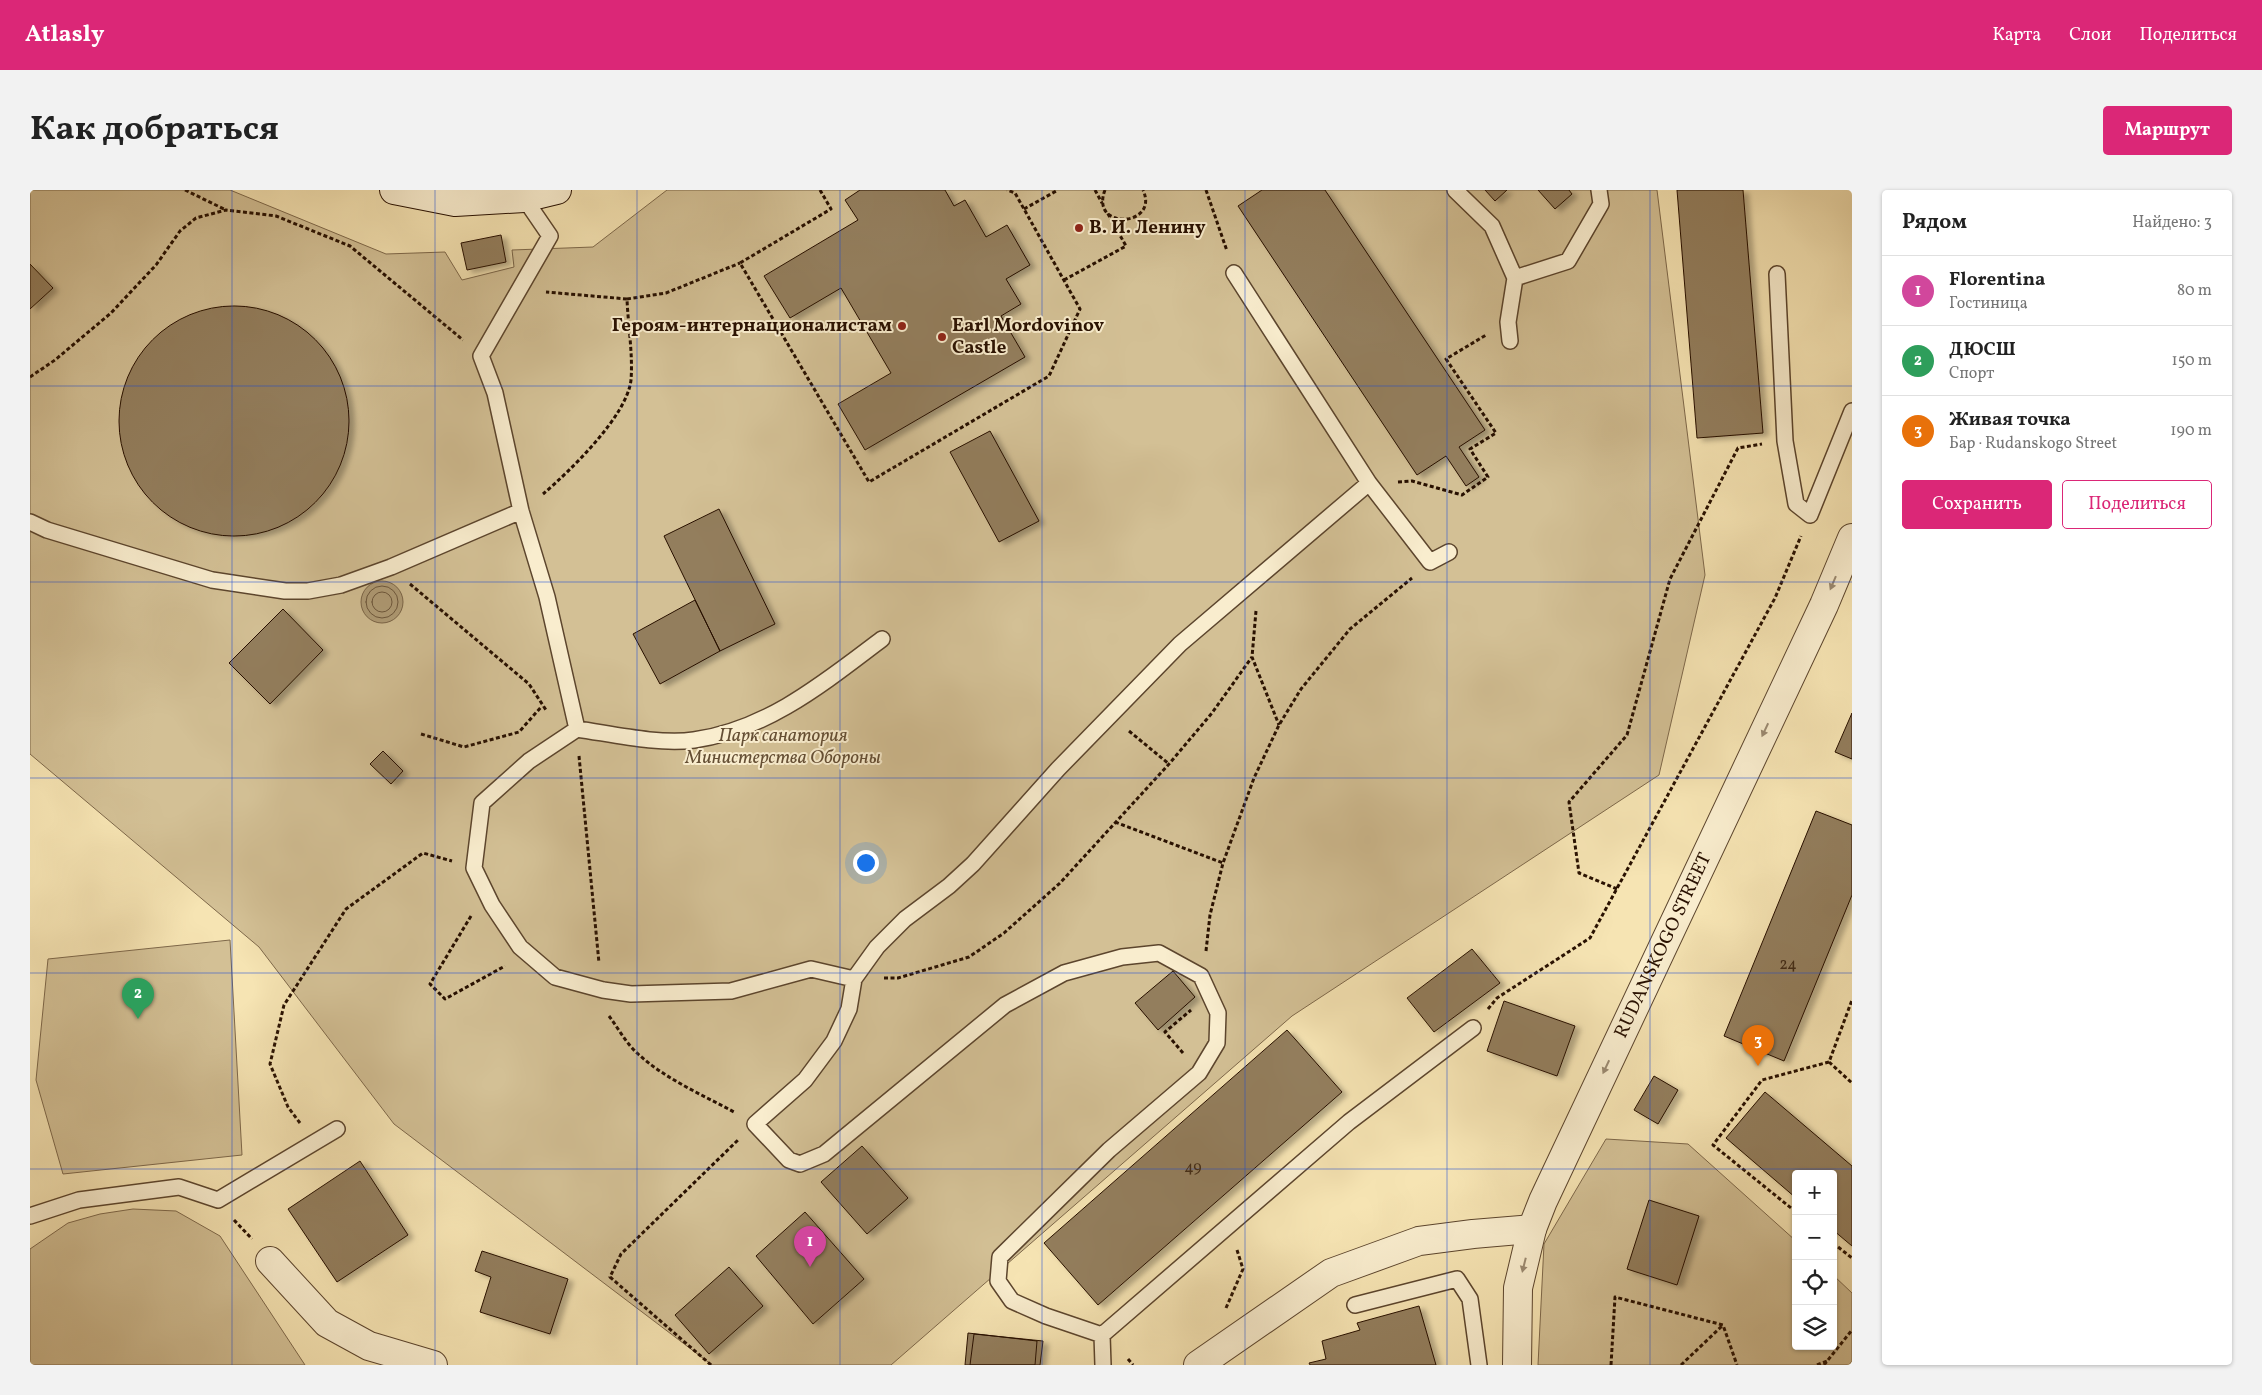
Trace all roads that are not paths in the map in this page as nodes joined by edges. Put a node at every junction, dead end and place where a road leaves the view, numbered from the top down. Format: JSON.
{"nodes":[{"id":1,"x":394,"y":190,"type":"edge"},
{"id":2,"x":556,"y":190,"type":"edge"},
{"id":3,"x":1455,"y":190,"type":"edge"},
{"id":4,"x":1599,"y":190,"type":"edge"},
{"id":5,"x":524,"y":198,"type":"junction"},
{"id":6,"x":1234,"y":273,"type":"road end"},
{"id":7,"x":1777,"y":274,"type":"dead end"},
{"id":8,"x":1515,"y":278,"type":"junction"},
{"id":9,"x":1510,"y":341,"type":"dead end"},
{"id":10,"x":1852,"y":410,"type":"edge"},
{"id":11,"x":1369,"y":483,"type":"junction"},
{"id":12,"x":521,"y":511,"type":"junction"},
{"id":13,"x":30,"y":522,"type":"edge"},
{"id":14,"x":1852,"y":538,"type":"edge"},
{"id":15,"x":1449,"y":552,"type":"dead end"},
{"id":16,"x":882,"y":639,"type":"dead end"},
{"id":17,"x":577,"y":729,"type":"junction"},
{"id":18,"x":854,"y":979,"type":"junction"},
{"id":19,"x":1473,"y":1028,"type":"road end"},
{"id":20,"x":337,"y":1129,"type":"dead end"},
{"id":21,"x":30,"y":1216,"type":"edge"},
{"id":22,"x":1532,"y":1229,"type":"junction"},
{"id":23,"x":270,"y":1260,"type":"road end"},
{"id":24,"x":1355,"y":1305,"type":"dead end"},
{"id":25,"x":1102,"y":1335,"type":"junction"},
{"id":26,"x":433,"y":1365,"type":"edge"},
{"id":27,"x":1103,"y":1365,"type":"edge"},
{"id":28,"x":1198,"y":1365,"type":"edge"},
{"id":29,"x":1479,"y":1365,"type":"edge"},
{"id":30,"x":1516,"y":1365,"type":"edge"}],
"edges":[{"from":1,"to":5,"type":"street"},
{"from":2,"to":5,"type":"street"},
{"from":3,"to":8,"type":"lane"},
{"from":4,"to":8,"type":"lane"},
{"from":5,"to":12,"type":"lane"},
{"from":6,"to":11,"type":"lane"},
{"from":7,"to":10,"type":"lane"},
{"from":8,"to":9,"type":"lane"},
{"from":11,"to":15,"type":"lane"},
{"from":11,"to":18,"type":"lane"},
{"from":12,"to":13,"type":"lane"},
{"from":12,"to":17,"type":"lane"},
{"from":14,"to":22,"type":"street","name":"RUDANSKOGO STREET","one_way":true},
{"from":16,"to":17,"type":"lane"},
{"from":17,"to":18,"type":"lane"},
{"from":18,"to":25,"type":"lane"},
{"from":19,"to":25,"type":"lane"},
{"from":20,"to":21,"type":"lane"},
{"from":22,"to":28,"type":"street"},
{"from":22,"to":30,"type":"street","name":"RUDANSKOGO STREET","one_way":true},
{"from":23,"to":26,"type":"street"},
{"from":24,"to":29,"type":"lane"},
{"from":25,"to":27,"type":"lane"}]}
